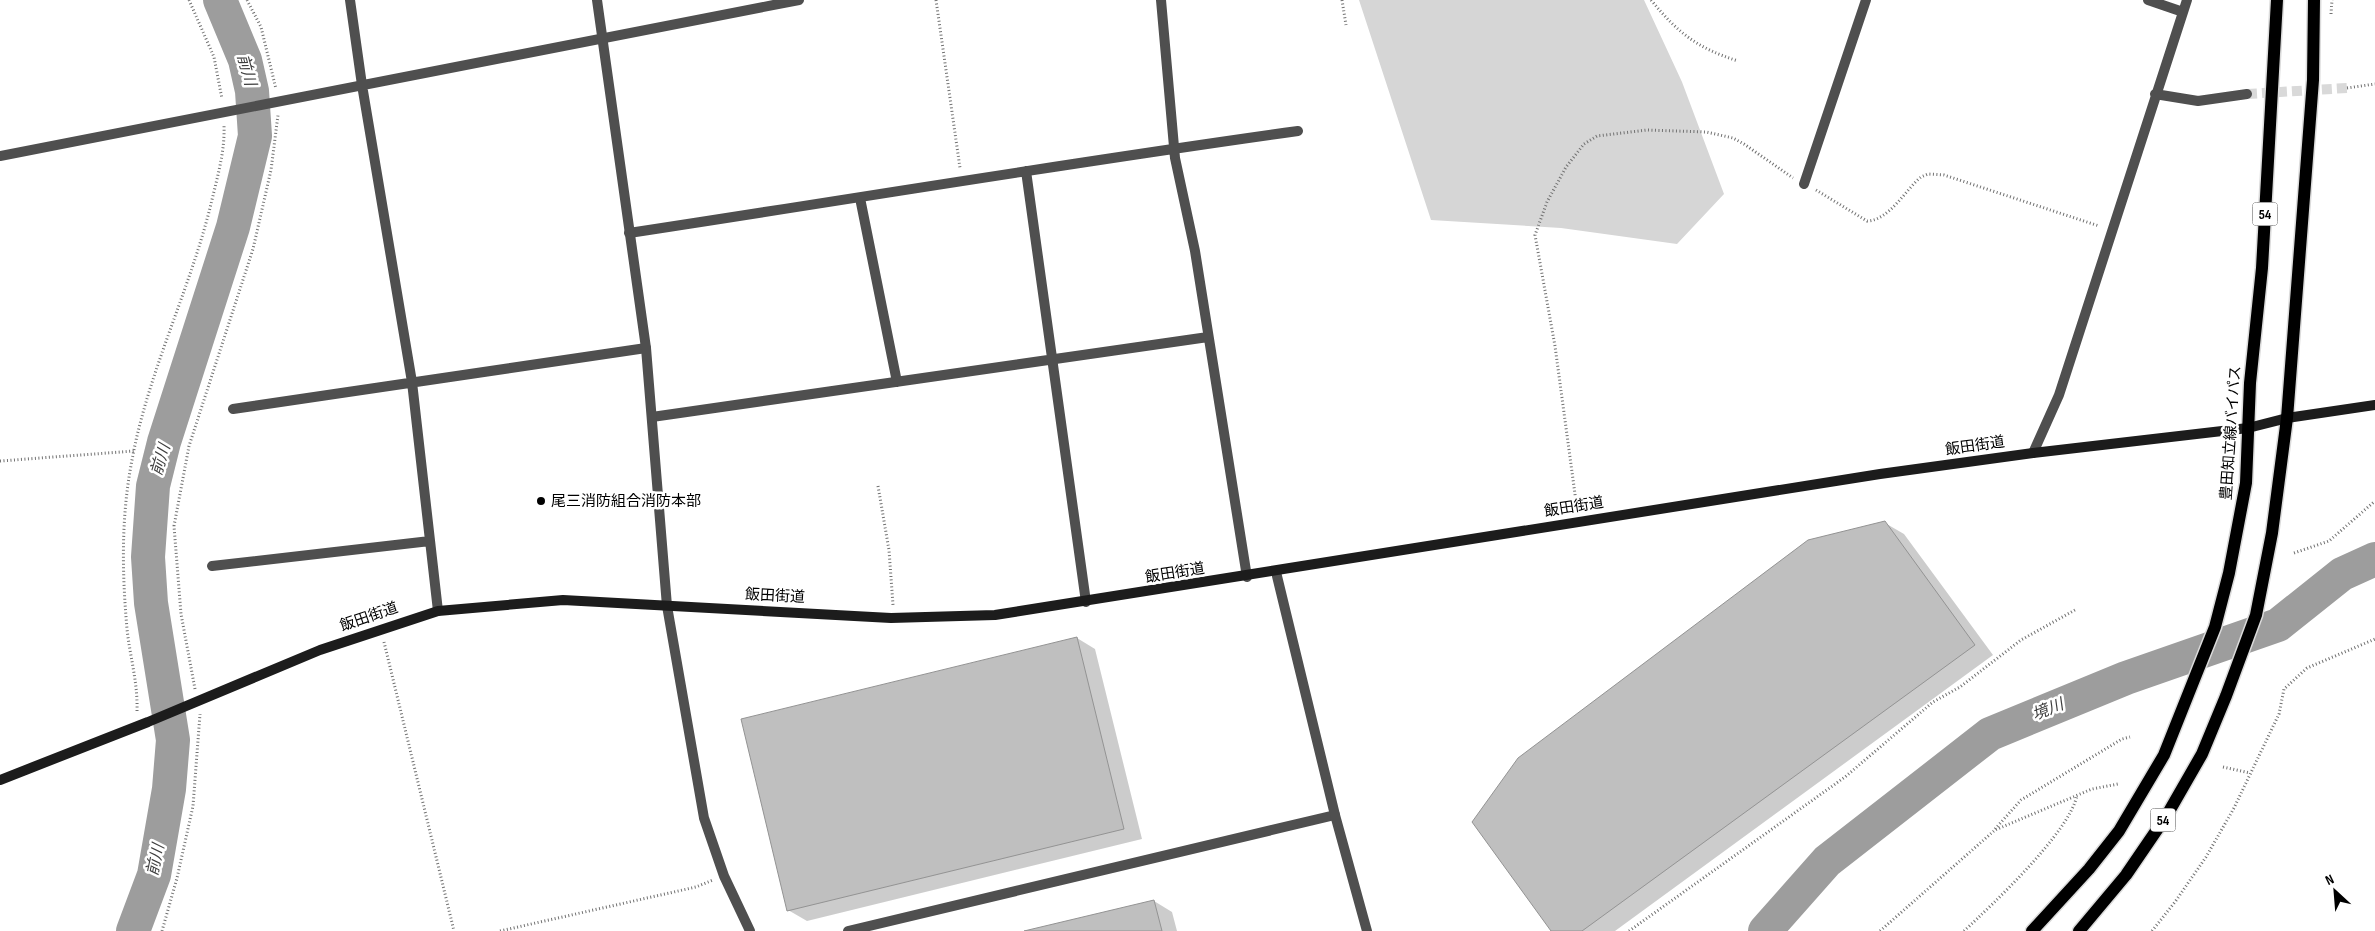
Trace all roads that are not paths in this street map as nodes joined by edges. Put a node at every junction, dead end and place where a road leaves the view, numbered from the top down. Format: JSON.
{"nodes":[{"id":1,"x":350,"y":0,"type":"edge"},
{"id":2,"x":597,"y":0,"type":"edge"},
{"id":3,"x":799,"y":0,"type":"edge"},
{"id":4,"x":1161,"y":0,"type":"edge"},
{"id":5,"x":1866,"y":0,"type":"edge"},
{"id":6,"x":2148,"y":0,"type":"edge"},
{"id":7,"x":2187,"y":0,"type":"edge"},
{"id":8,"x":2277,"y":0,"type":"edge"},
{"id":9,"x":2314,"y":0,"type":"edge"},
{"id":10,"x":2184,"y":12,"type":"junction"},
{"id":11,"x":602,"y":40,"type":"junction"},
{"id":12,"x":362,"y":85,"type":"junction"},
{"id":13,"x":2156,"y":94,"type":"junction"},
{"id":14,"x":2247,"y":94,"type":"tunnel mouth"},
{"id":15,"x":1298,"y":131,"type":"dead end"},
{"id":16,"x":1176,"y":148,"type":"junction"},
{"id":17,"x":0,"y":156,"type":"edge"},
{"id":18,"x":1026,"y":172,"type":"junction"},
{"id":19,"x":1804,"y":184,"type":"road end"},
{"id":20,"x":860,"y":198,"type":"junction"},
{"id":21,"x":629,"y":233,"type":"junction"},
{"id":22,"x":1208,"y":337,"type":"junction"},
{"id":23,"x":646,"y":348,"type":"junction"},
{"id":24,"x":1052,"y":360,"type":"junction"},
{"id":25,"x":412,"y":382,"type":"junction"},
{"id":26,"x":897,"y":382,"type":"junction"},
{"id":27,"x":2375,"y":405,"type":"edge"},
{"id":28,"x":233,"y":409,"type":"dead end"},
{"id":29,"x":652,"y":417,"type":"junction"},
{"id":30,"x":2287,"y":418,"type":"junction"},
{"id":31,"x":2248,"y":428,"type":"junction"},
{"id":32,"x":2034,"y":453,"type":"junction"},
{"id":33,"x":430,"y":542,"type":"junction"},
{"id":34,"x":212,"y":566,"type":"dead end"},
{"id":35,"x":1276,"y":572,"type":"junction"},
{"id":36,"x":1247,"y":577,"type":"junction"},
{"id":37,"x":1086,"y":602,"type":"junction"},
{"id":38,"x":667,"y":606,"type":"junction"},
{"id":39,"x":438,"y":611,"type":"junction"},
{"id":40,"x":0,"y":780,"type":"edge"},
{"id":41,"x":1335,"y":815,"type":"junction"},
{"id":42,"x":750,"y":931,"type":"edge"},
{"id":43,"x":848,"y":931,"type":"edge"},
{"id":44,"x":1367,"y":931,"type":"edge"},
{"id":45,"x":2032,"y":931,"type":"edge"},
{"id":46,"x":2078,"y":931,"type":"edge"}],
"edges":[{"from":1,"to":12,"type":"street"},
{"from":2,"to":11,"type":"street"},
{"from":3,"to":11,"type":"street"},
{"from":4,"to":16,"type":"street"},
{"from":5,"to":19,"type":"street"},
{"from":6,"to":10,"type":"street"},
{"from":7,"to":10,"type":"street"},
{"from":8,"to":31,"type":"main road","name":"豊田知立線バイパス","number":"54"},
{"from":9,"to":30,"type":"main road","number":"54"},
{"from":10,"to":13,"type":"street"},
{"from":11,"to":12,"type":"street"},
{"from":11,"to":21,"type":"street"},
{"from":12,"to":17,"type":"street"},
{"from":12,"to":25,"type":"street"},
{"from":13,"to":14,"type":"street"},
{"from":13,"to":32,"type":"street"},
{"from":15,"to":16,"type":"street"},
{"from":16,"to":18,"type":"street"},
{"from":16,"to":22,"type":"street"},
{"from":18,"to":20,"type":"street"},
{"from":18,"to":24,"type":"street"},
{"from":20,"to":21,"type":"street"},
{"from":20,"to":26,"type":"street"},
{"from":21,"to":23,"type":"street"},
{"from":22,"to":24,"type":"street"},
{"from":22,"to":36,"type":"street"},
{"from":23,"to":25,"type":"street"},
{"from":23,"to":29,"type":"street"},
{"from":24,"to":26,"type":"street"},
{"from":24,"to":37,"type":"street"},
{"from":25,"to":28,"type":"street"},
{"from":25,"to":33,"type":"street"},
{"from":26,"to":29,"type":"street"},
{"from":27,"to":30,"type":"main road","name":"飯田街道"},
{"from":29,"to":38,"type":"street"},
{"from":30,"to":31,"type":"main road","name":"飯田街道"},
{"from":30,"to":46,"type":"main road","number":"54"},
{"from":31,"to":32,"type":"main road","name":"飯田街道"},
{"from":31,"to":45,"type":"main road","name":"豊田知立線バイパス","number":"54"},
{"from":32,"to":35,"type":"main road","name":"飯田街道"},
{"from":33,"to":34,"type":"street"},
{"from":33,"to":39,"type":"street"},
{"from":35,"to":36,"type":"main road","name":"飯田街道"},
{"from":35,"to":41,"type":"street"},
{"from":36,"to":37,"type":"main road","name":"飯田街道"},
{"from":37,"to":38,"type":"main road","name":"飯田街道"},
{"from":38,"to":39,"type":"main road","name":"飯田街道"},
{"from":38,"to":42,"type":"street"},
{"from":39,"to":40,"type":"main road","name":"飯田街道"},
{"from":41,"to":43,"type":"street"},
{"from":41,"to":44,"type":"street"}]}
